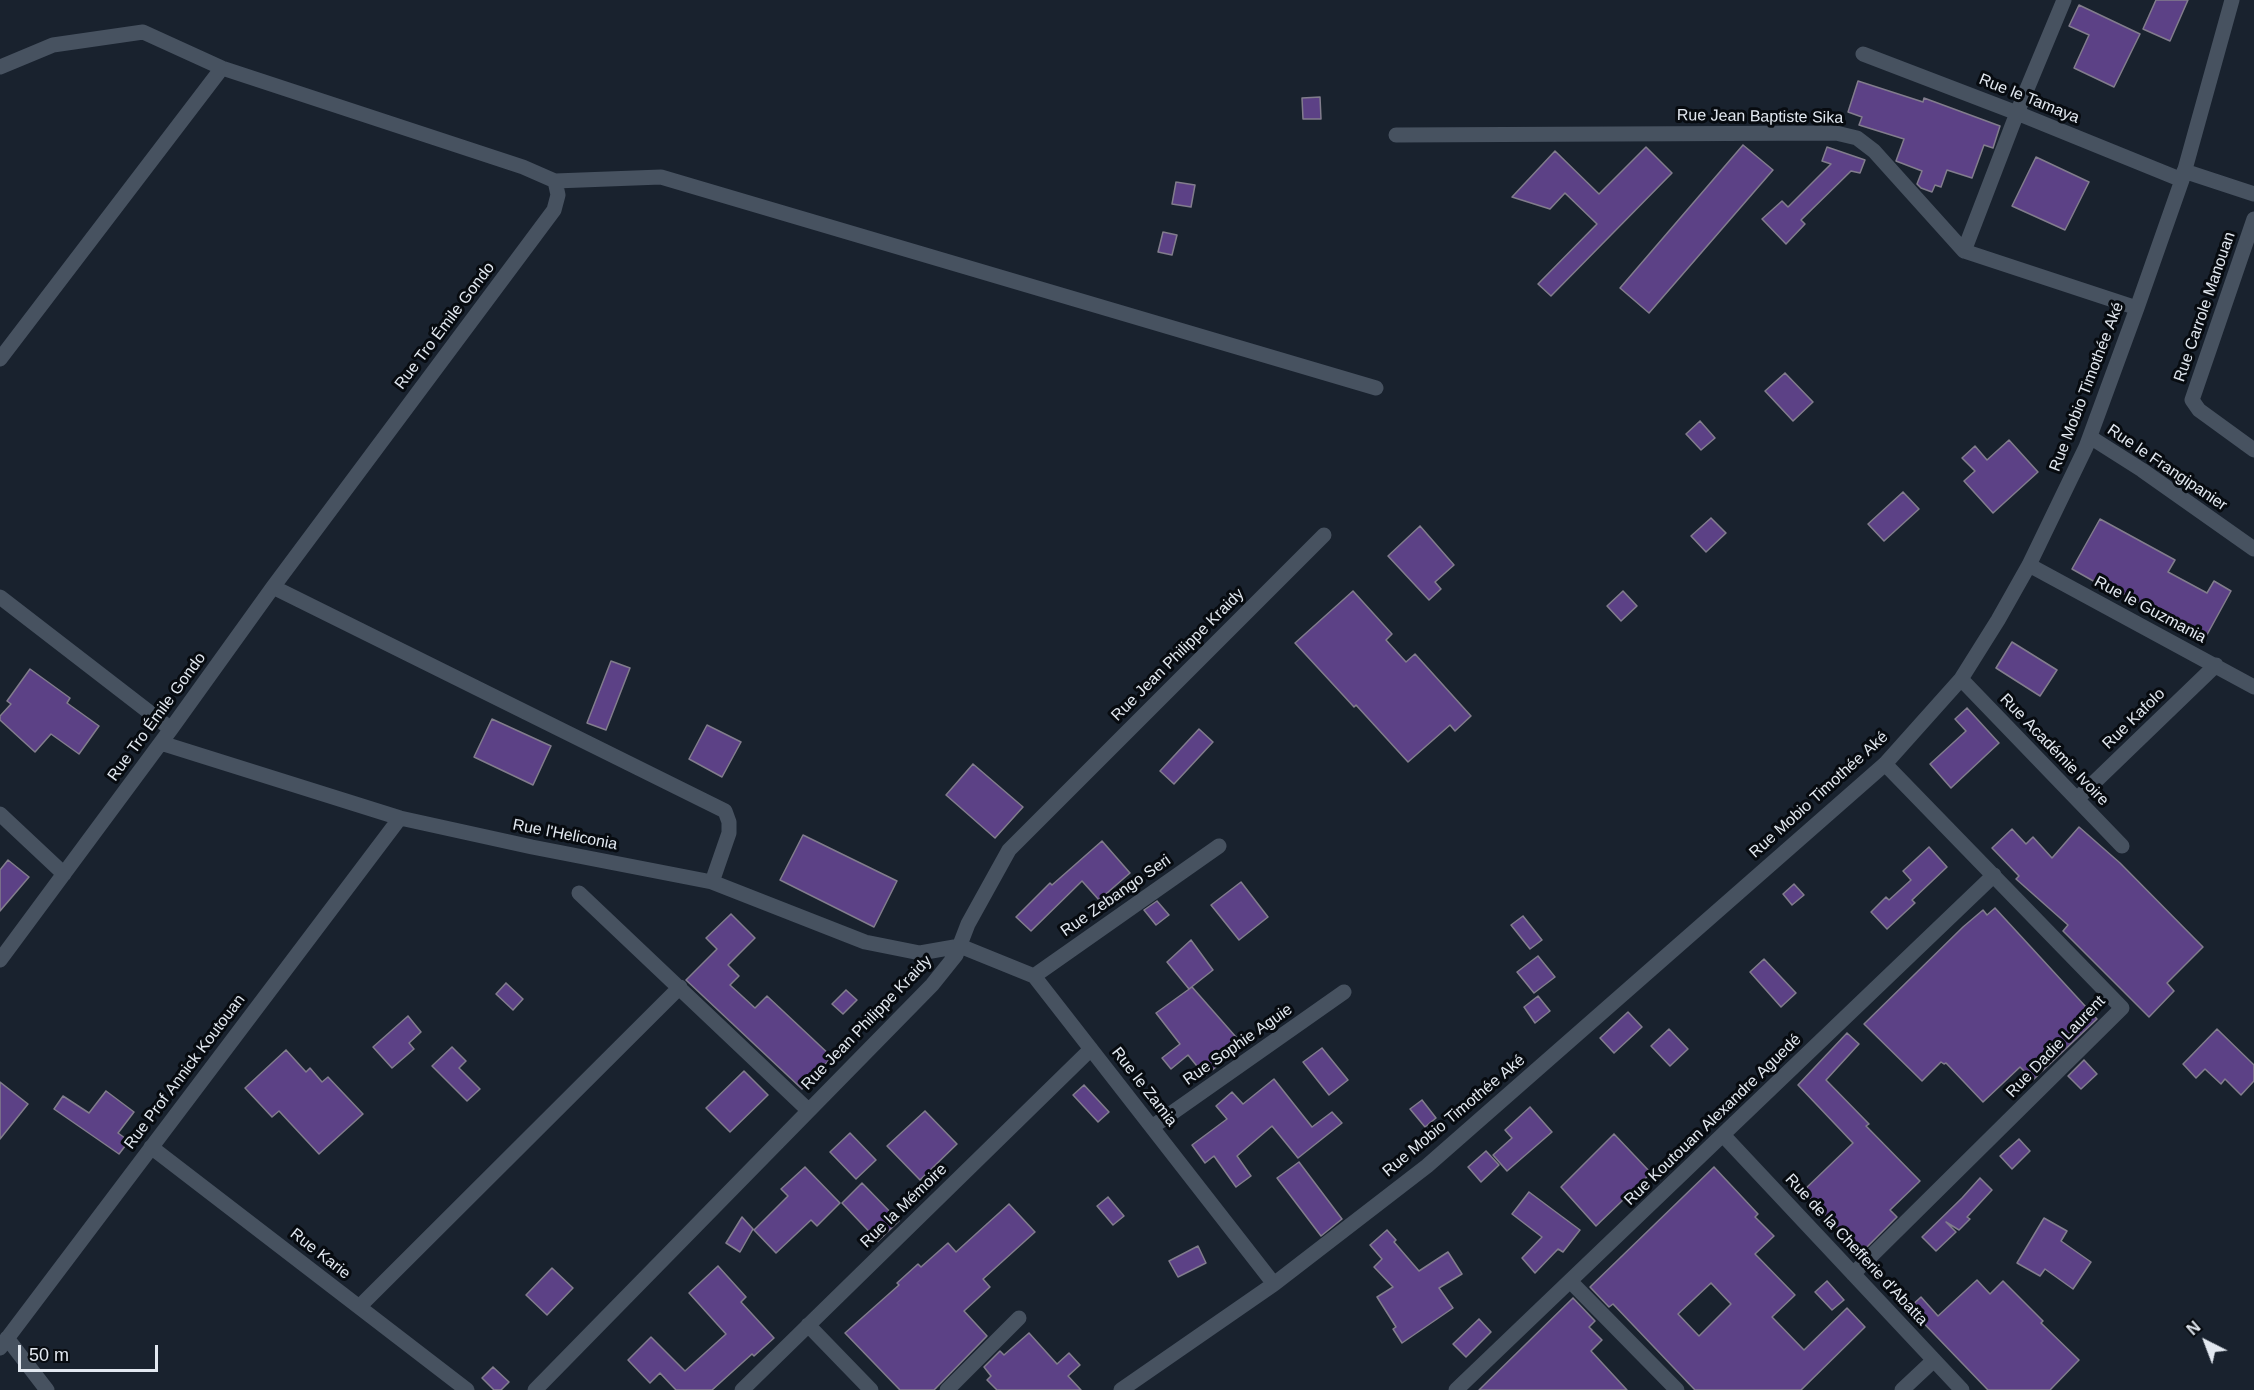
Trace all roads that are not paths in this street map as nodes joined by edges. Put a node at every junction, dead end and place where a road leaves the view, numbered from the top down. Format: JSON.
{"nodes":[{"id":1,"x":2064,"y":0,"type":"edge"},
{"id":2,"x":2232,"y":0,"type":"edge"},
{"id":3,"x":1863,"y":54,"type":"dead end"},
{"id":4,"x":0,"y":67,"type":"edge"},
{"id":5,"x":222,"y":68,"type":"junction"},
{"id":6,"x":2017,"y":113,"type":"junction"},
{"id":7,"x":1396,"y":135,"type":"dead end"},
{"id":8,"x":2183,"y":176,"type":"junction"},
{"id":9,"x":555,"y":181,"type":"junction"},
{"id":10,"x":2254,"y":194,"type":"edge"},
{"id":11,"x":2254,"y":219,"type":"edge"},
{"id":12,"x":1964,"y":251,"type":"junction"},
{"id":13,"x":2137,"y":308,"type":"junction"},
{"id":14,"x":0,"y":358,"type":"edge"},
{"id":15,"x":1376,"y":388,"type":"dead end"},
{"id":16,"x":2090,"y":436,"type":"junction"},
{"id":17,"x":2254,"y":450,"type":"edge"},
{"id":18,"x":1324,"y":535,"type":"dead end"},
{"id":19,"x":2254,"y":549,"type":"edge"},
{"id":20,"x":2029,"y":565,"type":"junction"},
{"id":21,"x":273,"y":586,"type":"junction"},
{"id":22,"x":0,"y":597,"type":"edge"},
{"id":23,"x":2216,"y":665,"type":"junction"},
{"id":24,"x":1961,"y":679,"type":"junction"},
{"id":25,"x":2254,"y":687,"type":"edge"},
{"id":26,"x":171,"y":729,"type":"junction"},
{"id":27,"x":161,"y":743,"type":"junction"},
{"id":28,"x":1885,"y":764,"type":"junction"},
{"id":29,"x":2077,"y":799,"type":"junction"},
{"id":30,"x":0,"y":814,"type":"edge"},
{"id":31,"x":399,"y":818,"type":"junction"},
{"id":32,"x":1219,"y":846,"type":"dead end"},
{"id":33,"x":2122,"y":846,"type":"dead end"},
{"id":34,"x":64,"y":874,"type":"junction"},
{"id":35,"x":1994,"y":875,"type":"junction"},
{"id":36,"x":712,"y":882,"type":"junction"},
{"id":37,"x":579,"y":893,"type":"dead end"},
{"id":38,"x":960,"y":946,"type":"junction"},
{"id":39,"x":0,"y":960,"type":"edge"},
{"id":40,"x":1034,"y":976,"type":"junction"},
{"id":41,"x":680,"y":987,"type":"junction"},
{"id":42,"x":1344,"y":992,"type":"dead end"},
{"id":43,"x":1091,"y":1050,"type":"junction"},
{"id":44,"x":808,"y":1110,"type":"junction"},
{"id":45,"x":1152,"y":1127,"type":"junction"},
{"id":46,"x":1723,"y":1135,"type":"junction"},
{"id":47,"x":152,"y":1147,"type":"junction"},
{"id":48,"x":1853,"y":1274,"type":"junction"},
{"id":49,"x":1570,"y":1281,"type":"junction"},
{"id":50,"x":1274,"y":1284,"type":"junction"},
{"id":51,"x":359,"y":1307,"type":"junction"},
{"id":52,"x":1019,"y":1318,"type":"dead end"},
{"id":53,"x":808,"y":1325,"type":"junction"},
{"id":54,"x":4,"y":1343,"type":"edge"},
{"id":55,"x":1934,"y":1360,"type":"junction"},
{"id":56,"x":47,"y":1390,"type":"edge"},
{"id":57,"x":467,"y":1390,"type":"edge"},
{"id":58,"x":535,"y":1390,"type":"edge"},
{"id":59,"x":742,"y":1390,"type":"edge"},
{"id":60,"x":871,"y":1390,"type":"edge"},
{"id":61,"x":947,"y":1390,"type":"edge"},
{"id":62,"x":1121,"y":1390,"type":"edge"},
{"id":63,"x":1456,"y":1390,"type":"edge"},
{"id":64,"x":1677,"y":1390,"type":"edge"},
{"id":65,"x":1902,"y":1390,"type":"edge"},
{"id":66,"x":1962,"y":1390,"type":"edge"}],
"edges":[{"from":1,"to":6,"type":"street"},
{"from":2,"to":8,"type":"street","name":"Rue Mobio Timothée Aké"},
{"from":3,"to":6,"type":"street","name":"Rue le Tamaya"},
{"from":4,"to":5,"type":"street"},
{"from":5,"to":9,"type":"street"},
{"from":5,"to":14,"type":"street"},
{"from":6,"to":8,"type":"street","name":"Rue le Tamaya"},
{"from":6,"to":12,"type":"street"},
{"from":7,"to":12,"type":"street","name":"Rue Jean Baptiste Sika"},
{"from":8,"to":10,"type":"street","name":"Rue le Tamaya"},
{"from":8,"to":13,"type":"street","name":"Rue Mobio Timothée Aké"},
{"from":9,"to":15,"type":"street"},
{"from":9,"to":21,"type":"street","name":"Rue Tro Émile Gondo"},
{"from":11,"to":17,"type":"street","name":"Rue Carrole Manouan"},
{"from":12,"to":13,"type":"street","name":"Rue Jean Baptiste Sika"},
{"from":13,"to":16,"type":"street","name":"Rue Mobio Timothée Aké"},
{"from":16,"to":19,"type":"street","name":"Rue le Frangipanier"},
{"from":16,"to":20,"type":"street","name":"Rue Mobio Timothée Aké"},
{"from":18,"to":38,"type":"street","name":"Rue Jean Philippe Kraidy"},
{"from":20,"to":23,"type":"street","name":"Rue le Guzmania"},
{"from":20,"to":24,"type":"street","name":"Rue Mobio Timothée Aké"},
{"from":21,"to":26,"type":"street","name":"Rue Tro Émile Gondo"},
{"from":21,"to":36,"type":"street"},
{"from":22,"to":26,"type":"street"},
{"from":23,"to":25,"type":"street","name":"Rue le Guzmania"},
{"from":23,"to":29,"type":"street","name":"Rue Kafolo"},
{"from":24,"to":28,"type":"street","name":"Rue Mobio Timothée Aké"},
{"from":24,"to":29,"type":"street","name":"Rue Académie Ivoire"},
{"from":26,"to":27,"type":"street","name":"Rue Tro Émile Gondo"},
{"from":27,"to":31,"type":"street","name":"Rue l'Heliconia"},
{"from":27,"to":34,"type":"street","name":"Rue Tro Émile Gondo"},
{"from":28,"to":35,"type":"street","name":"Rue Dadie Laurent"},
{"from":28,"to":50,"type":"street","name":"Rue Mobio Timothée Aké"},
{"from":29,"to":33,"type":"street","name":"Rue Académie Ivoire"},
{"from":30,"to":34,"type":"street"},
{"from":31,"to":36,"type":"street","name":"Rue l'Heliconia"},
{"from":31,"to":47,"type":"street","name":"Rue Prof Annick Koutouan"},
{"from":32,"to":40,"type":"street","name":"Rue Zebango Seri"},
{"from":34,"to":39,"type":"street","name":"Rue Tro Émile Gondo"},
{"from":35,"to":46,"type":"street","name":"Rue Koutouan Alexandre Aguedé"},
{"from":35,"to":48,"type":"street","name":"Rue Dadie Laurent"},
{"from":36,"to":38,"type":"street","name":"Rue l'Heliconia"},
{"from":37,"to":41,"type":"street"},
{"from":38,"to":40,"type":"street"},
{"from":38,"to":44,"type":"street","name":"Rue Jean Philippe Kraidy"},
{"from":40,"to":43,"type":"street","name":"Rue le Zamia"},
{"from":41,"to":44,"type":"street"},
{"from":41,"to":51,"type":"street"},
{"from":42,"to":45,"type":"street","name":"Rue Sophie Aguie"},
{"from":43,"to":45,"type":"street","name":"Rue le Zamia"},
{"from":43,"to":53,"type":"street","name":"Rue la Mémoire"},
{"from":44,"to":58,"type":"street","name":"Rue Jean Philippe Kraidy"},
{"from":45,"to":50,"type":"street","name":"Rue le Zamia"},
{"from":46,"to":48,"type":"street","name":"Rue de la Chefferie d'Abatta"},
{"from":46,"to":49,"type":"street","name":"Rue Koutouan Alexandre Aguedé"},
{"from":47,"to":51,"type":"street","name":"Rue Karie"},
{"from":47,"to":54,"type":"street","name":"Rue Prof Annick Koutouan"},
{"from":48,"to":55,"type":"street","name":"Rue de la Chefferie d'Abatta"},
{"from":49,"to":63,"type":"street","name":"Rue Koutouan Alexandre Aguedé"},
{"from":49,"to":64,"type":"street"},
{"from":50,"to":62,"type":"street","name":"Rue Mobio Timothée Aké"},
{"from":51,"to":57,"type":"street","name":"Rue Karie"},
{"from":52,"to":61,"type":"street"},
{"from":53,"to":59,"type":"street","name":"Rue la Mémoire"},
{"from":53,"to":60,"type":"street"},
{"from":54,"to":56,"type":"street"},
{"from":55,"to":65,"type":"street"},
{"from":55,"to":66,"type":"street","name":"Rue de la Chefferie d'Abatta"}]}
